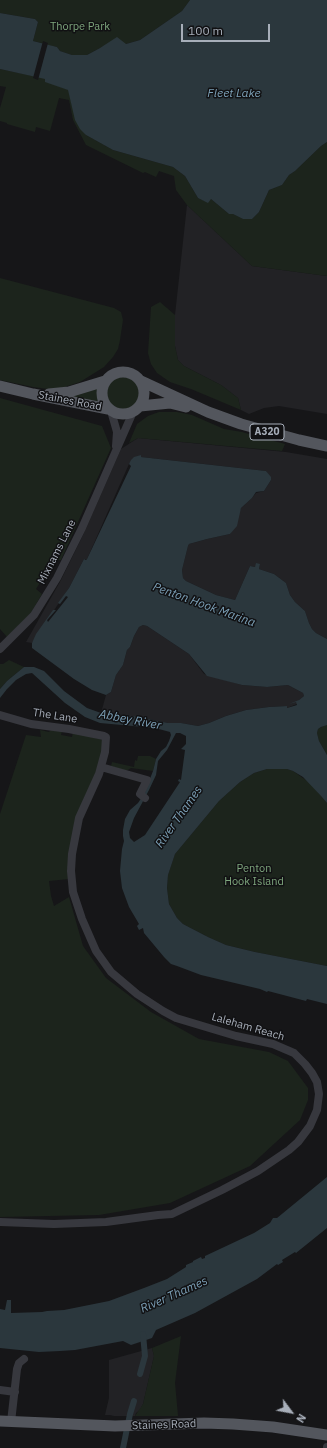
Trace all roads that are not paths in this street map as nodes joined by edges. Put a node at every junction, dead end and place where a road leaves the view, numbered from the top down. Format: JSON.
{"nodes":[{"id":1,"x":105,"y":381,"type":"junction"},
{"id":2,"x":141,"y":381,"type":"junction"},
{"id":3,"x":0,"y":386,"type":"edge"},
{"id":4,"x":33,"y":394,"type":"junction"},
{"id":5,"x":137,"y":409,"type":"junction"},
{"id":6,"x":110,"y":410,"type":"junction"},
{"id":7,"x":208,"y":412,"type":"junction"},
{"id":8,"x":327,"y":446,"type":"edge"},
{"id":9,"x":115,"y":453,"type":"junction"},
{"id":10,"x":0,"y":649,"type":"edge"},
{"id":11,"x":0,"y":715,"type":"edge"},
{"id":12,"x":106,"y":737,"type":"joint"},
{"id":13,"x":101,"y":767,"type":"junction"},
{"id":14,"x":144,"y":797,"type":"dead end"},
{"id":15,"x":0,"y":1222,"type":"edge"},
{"id":16,"x":24,"y":1359,"type":"dead end"},
{"id":17,"x":0,"y":1390,"type":"edge"},
{"id":18,"x":15,"y":1392,"type":"junction"},
{"id":19,"x":5,"y":1422,"type":"edge"},
{"id":20,"x":327,"y":1435,"type":"edge"}],
"edges":[{"from":1,"to":2,"type":"main road"},
{"from":1,"to":4,"type":"main road","name":"Staines Road"},
{"from":1,"to":6,"type":"main road"},
{"from":2,"to":5,"type":"main road"},
{"from":2,"to":7,"type":"main road","number":"A320"},
{"from":3,"to":4,"type":"main road","name":"Staines Road"},
{"from":4,"to":6,"type":"main road","name":"Staines Road"},
{"from":5,"to":6,"type":"main road"},
{"from":5,"to":7,"type":"main road","number":"A320"},
{"from":5,"to":9,"type":"street","name":"Mixnams Lane"},
{"from":6,"to":9,"type":"street","name":"Mixnams Lane"},
{"from":7,"to":8,"type":"main road","number":"A320"},
{"from":9,"to":10,"type":"street","name":"Mixnams Lane"},
{"from":11,"to":12,"type":"street","name":"The Lane"},
{"from":12,"to":13,"type":"street","name":"Laleham Reach"},
{"from":13,"to":14,"type":"street"},
{"from":13,"to":15,"type":"street","name":"Laleham Reach"},
{"from":16,"to":18,"type":"street"},
{"from":17,"to":18,"type":"street"},
{"from":18,"to":19,"type":"street"},
{"from":19,"to":20,"type":"main road","name":"Staines Road"}]}
